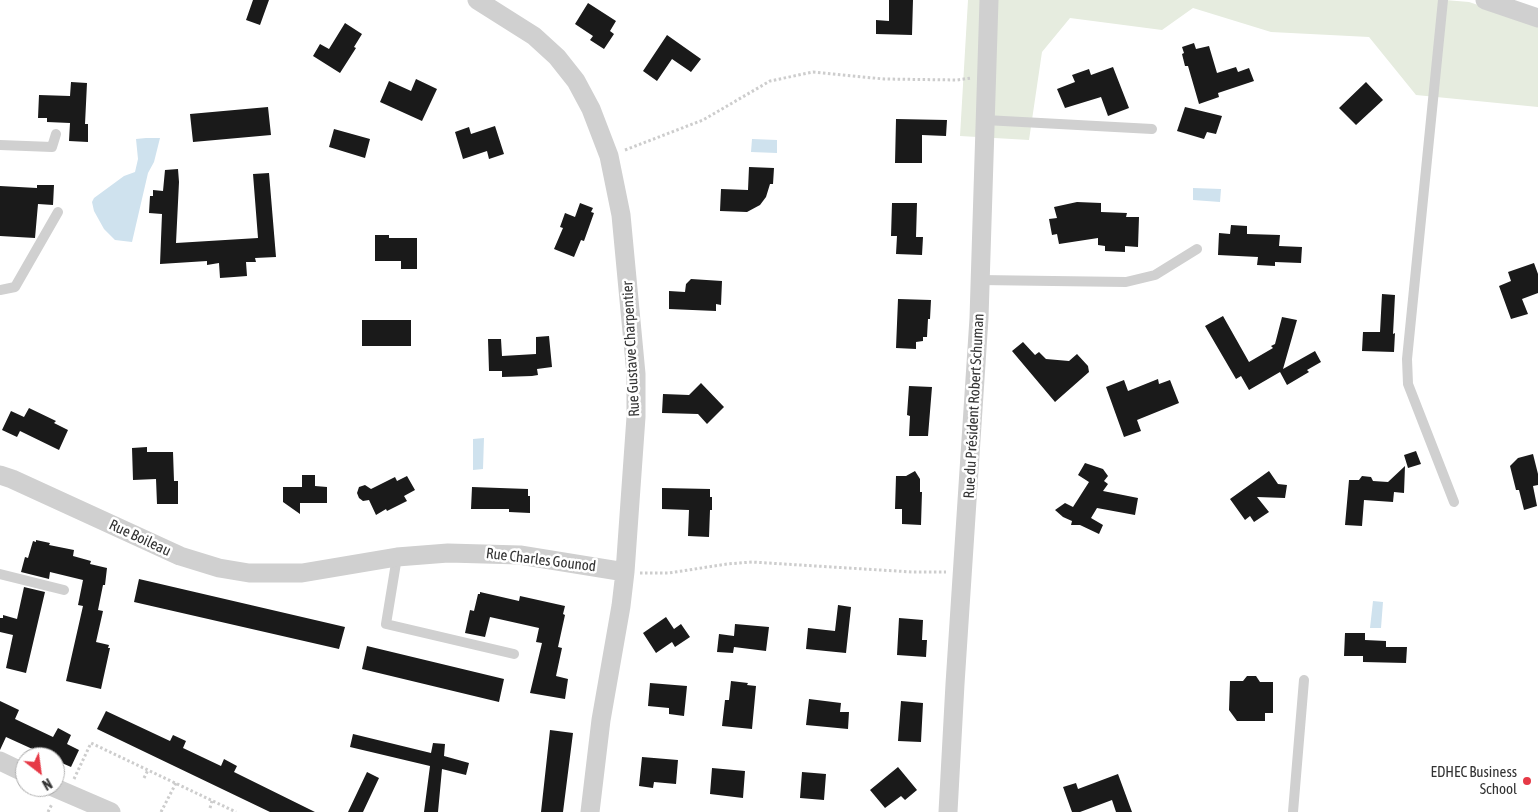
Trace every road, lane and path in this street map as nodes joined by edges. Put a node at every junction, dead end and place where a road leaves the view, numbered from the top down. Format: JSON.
{"nodes":[{"id":1,"x":476,"y":0,"type":"edge"},
{"id":2,"x":989,"y":0,"type":"edge"},
{"id":3,"x":1444,"y":0,"type":"edge"},
{"id":4,"x":1485,"y":0,"type":"edge"},
{"id":5,"x":1538,"y":18,"type":"edge"},
{"id":6,"x":986,"y":76,"type":"junction"},
{"id":7,"x":985,"y":120,"type":"junction"},
{"id":8,"x":1152,"y":129,"type":"dead end"},
{"id":9,"x":56,"y":134,"type":"dead end"},
{"id":10,"x":0,"y":145,"type":"edge"},
{"id":11,"x":609,"y":156,"type":"junction"},
{"id":12,"x":58,"y":212,"type":"dead end"},
{"id":13,"x":1197,"y":249,"type":"dead end"},
{"id":14,"x":980,"y":280,"type":"junction"},
{"id":15,"x":0,"y":290,"type":"edge"},
{"id":16,"x":0,"y":475,"type":"edge"},
{"id":17,"x":1454,"y":502,"type":"dead end"},
{"id":18,"x":397,"y":557,"type":"junction"},
{"id":19,"x":625,"y":572,"type":"junction"},
{"id":20,"x":964,"y":572,"type":"junction"},
{"id":21,"x":0,"y":574,"type":"edge"},
{"id":22,"x":286,"y":574,"type":"joint"},
{"id":23,"x":64,"y":590,"type":"dead end"},
{"id":24,"x":514,"y":654,"type":"dead end"},
{"id":25,"x":1304,"y":680,"type":"dead end"},
{"id":26,"x":0,"y":761,"type":"edge"},
{"id":27,"x":15,"y":768,"type":"edge"},
{"id":28,"x":148,"y":770,"type":"junction"},
{"id":29,"x":144,"y":778,"type":"dead end"},
{"id":30,"x":65,"y":782,"type":"edge"},
{"id":31,"x":176,"y":783,"type":"junction"},
{"id":32,"x":65,"y":792,"type":"edge"},
{"id":33,"x":212,"y":801,"type":"junction"},
{"id":34,"x":210,"y":808,"type":"dead end"},
{"id":35,"x":111,"y":812,"type":"edge"},
{"id":36,"x":161,"y":812,"type":"edge"},
{"id":37,"x":236,"y":812,"type":"edge"},
{"id":38,"x":590,"y":812,"type":"edge"},
{"id":39,"x":948,"y":812,"type":"edge"},
{"id":40,"x":1293,"y":812,"type":"edge"}],
"edges":[{"from":1,"to":11,"type":"street","name":"Rue Gustave Charpentier"},
{"from":2,"to":6,"type":"street","name":"Rue du Président Robert Schuman"},
{"from":3,"to":17,"type":"lane"},
{"from":4,"to":5,"type":"street"},
{"from":6,"to":7,"type":"street","name":"Rue du Président Robert Schuman"},
{"from":6,"to":11,"type":"path"},
{"from":7,"to":8,"type":"lane"},
{"from":7,"to":14,"type":"street","name":"Rue du Président Robert Schuman"},
{"from":9,"to":10,"type":"lane"},
{"from":11,"to":19,"type":"street","name":"Rue Gustave Charpentier"},
{"from":12,"to":15,"type":"lane"},
{"from":13,"to":14,"type":"lane"},
{"from":14,"to":20,"type":"street","name":"Rue du Président Robert Schuman"},
{"from":16,"to":22,"type":"street","name":"Rue Boileau"},
{"from":18,"to":19,"type":"street","name":"Rue Charles Gounod"},
{"from":18,"to":22,"type":"street","name":"Rue Charles Gounod"},
{"from":18,"to":24,"type":"lane"},
{"from":19,"to":20,"type":"path"},
{"from":19,"to":38,"type":"street","name":"Rue Gustave Charpentier"},
{"from":20,"to":39,"type":"street","name":"Rue du Président Robert Schuman"},
{"from":21,"to":23,"type":"lane"},
{"from":25,"to":40,"type":"lane"},
{"from":26,"to":27,"type":"street"},
{"from":28,"to":29,"type":"path"},
{"from":28,"to":30,"type":"path"},
{"from":28,"to":31,"type":"path"},
{"from":31,"to":33,"type":"path"},
{"from":31,"to":36,"type":"path"},
{"from":32,"to":35,"type":"street"},
{"from":33,"to":34,"type":"path"},
{"from":33,"to":37,"type":"path"}]}
